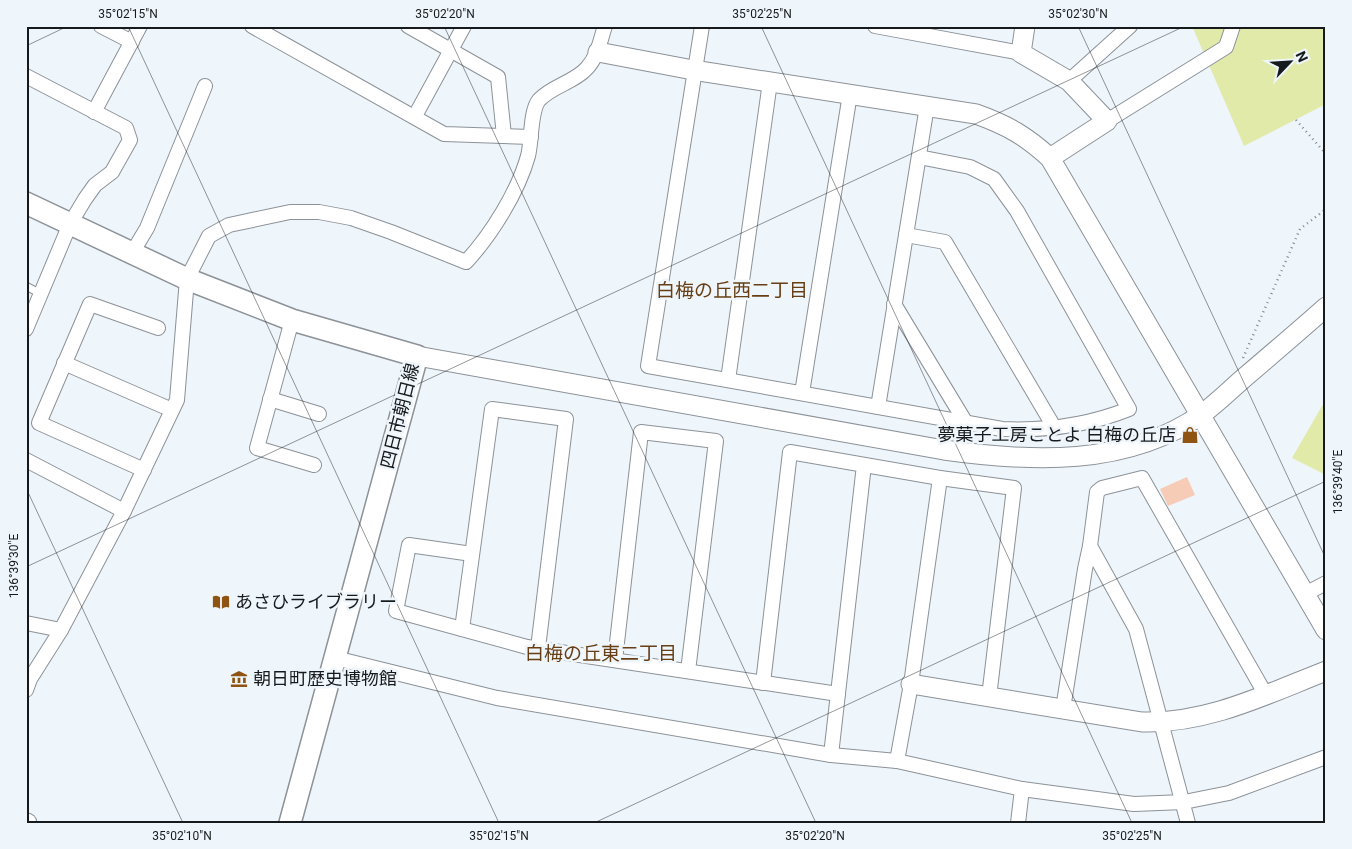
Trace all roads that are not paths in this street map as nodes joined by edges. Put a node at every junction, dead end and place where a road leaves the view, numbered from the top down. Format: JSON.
{"nodes":[{"id":1,"x":102,"y":26,"type":"edge"},
{"id":2,"x":140,"y":26,"type":"edge"},
{"id":3,"x":252,"y":26,"type":"edge"},
{"id":4,"x":408,"y":26,"type":"edge"},
{"id":5,"x":464,"y":26,"type":"edge"},
{"id":6,"x":605,"y":26,"type":"edge"},
{"id":7,"x":702,"y":26,"type":"edge"},
{"id":8,"x":874,"y":26,"type":"edge"},
{"id":9,"x":1025,"y":26,"type":"edge"},
{"id":10,"x":1130,"y":26,"type":"edge"},
{"id":11,"x":1233,"y":26,"type":"edge"},
{"id":12,"x":132,"y":42,"type":"junction"},
{"id":13,"x":451,"y":49,"type":"junction"},
{"id":14,"x":598,"y":52,"type":"junction"},
{"id":15,"x":1021,"y":53,"type":"junction"},
{"id":16,"x":693,"y":70,"type":"junction"},
{"id":17,"x":26,"y":76,"type":"edge"},
{"id":18,"x":1070,"y":81,"type":"junction"},
{"id":19,"x":770,"y":82,"type":"junction"},
{"id":20,"x":205,"y":86,"type":"dead end"},
{"id":21,"x":850,"y":94,"type":"junction"},
{"id":22,"x":927,"y":106,"type":"junction"},
{"id":23,"x":94,"y":112,"type":"junction"},
{"id":24,"x":415,"y":116,"type":"junction"},
{"id":25,"x":1108,"y":120,"type":"junction"},
{"id":26,"x":504,"y":136,"type":"junction"},
{"id":27,"x":531,"y":137,"type":"junction"},
{"id":28,"x":919,"y":157,"type":"junction"},
{"id":29,"x":1050,"y":158,"type":"junction"},
{"id":30,"x":26,"y":202,"type":"edge"},
{"id":31,"x":70,"y":224,"type":"junction"},
{"id":32,"x":906,"y":235,"type":"junction"},
{"id":33,"x":132,"y":254,"type":"junction"},
{"id":34,"x":187,"y":279,"type":"junction"},
{"id":35,"x":26,"y":286,"type":"edge"},
{"id":36,"x":41,"y":294,"type":"junction"},
{"id":37,"x":894,"y":304,"type":"junction"},
{"id":38,"x":1326,"y":307,"type":"edge"},
{"id":39,"x":292,"y":320,"type":"junction"},
{"id":40,"x":158,"y":328,"type":"dead end"},
{"id":41,"x":26,"y":329,"type":"edge"},
{"id":42,"x":417,"y":356,"type":"junction"},
{"id":43,"x":64,"y":363,"type":"junction"},
{"id":44,"x":728,"y":380,"type":"junction"},
{"id":45,"x":802,"y":393,"type":"junction"},
{"id":46,"x":270,"y":399,"type":"junction"},
{"id":47,"x":878,"y":407,"type":"junction"},
{"id":48,"x":172,"y":410,"type":"junction"},
{"id":49,"x":319,"y":414,"type":"dead end"},
{"id":50,"x":1201,"y":415,"type":"junction"},
{"id":51,"x":966,"y":423,"type":"junction"},
{"id":52,"x":1054,"y":427,"type":"junction"},
{"id":53,"x":26,"y":460,"type":"edge"},
{"id":54,"x":864,"y":465,"type":"junction"},
{"id":55,"x":314,"y":466,"type":"dead end"},
{"id":56,"x":144,"y":470,"type":"junction"},
{"id":57,"x":940,"y":478,"type":"junction"},
{"id":58,"x":124,"y":511,"type":"junction"},
{"id":59,"x":1090,"y":546,"type":"junction"},
{"id":60,"x":472,"y":554,"type":"junction"},
{"id":61,"x":1326,"y":584,"type":"edge"},
{"id":62,"x":1305,"y":594,"type":"junction"},
{"id":63,"x":26,"y":623,"type":"edge"},
{"id":64,"x":462,"y":629,"type":"junction"},
{"id":65,"x":61,"y":630,"type":"junction"},
{"id":66,"x":1326,"y":630,"type":"edge"},
{"id":67,"x":538,"y":648,"type":"junction"},
{"id":68,"x":335,"y":658,"type":"junction"},
{"id":69,"x":614,"y":660,"type":"junction"},
{"id":70,"x":688,"y":671,"type":"junction"},
{"id":71,"x":1326,"y":672,"type":"edge"},
{"id":72,"x":763,"y":683,"type":"junction"},
{"id":73,"x":911,"y":684,"type":"junction"},
{"id":74,"x":26,"y":690,"type":"edge"},
{"id":75,"x":838,"y":694,"type":"junction"},
{"id":76,"x":1266,"y":695,"type":"junction"},
{"id":77,"x":989,"y":697,"type":"junction"},
{"id":78,"x":1063,"y":708,"type":"junction"},
{"id":79,"x":1163,"y":722,"type":"junction"},
{"id":80,"x":831,"y":755,"type":"junction"},
{"id":81,"x":1326,"y":757,"type":"edge"},
{"id":82,"x":897,"y":761,"type":"junction"},
{"id":83,"x":1022,"y":789,"type":"junction"},
{"id":84,"x":1184,"y":802,"type":"junction"},
{"id":85,"x":290,"y":823,"type":"edge"},
{"id":86,"x":1018,"y":823,"type":"edge"},
{"id":87,"x":1188,"y":823,"type":"edge"}],
"edges":[{"from":1,"to":12,"type":"street"},
{"from":2,"to":12,"type":"street"},
{"from":3,"to":24,"type":"street"},
{"from":4,"to":13,"type":"street"},
{"from":5,"to":13,"type":"street"},
{"from":6,"to":14,"type":"street"},
{"from":7,"to":16,"type":"street"},
{"from":8,"to":15,"type":"street"},
{"from":9,"to":15,"type":"street"},
{"from":10,"to":18,"type":"street"},
{"from":11,"to":25,"type":"street"},
{"from":12,"to":23,"type":"street"},
{"from":13,"to":24,"type":"street"},
{"from":13,"to":26,"type":"street"},
{"from":14,"to":16,"type":"street"},
{"from":14,"to":27,"type":"street"},
{"from":15,"to":18,"type":"street"},
{"from":16,"to":19,"type":"street"},
{"from":16,"to":44,"type":"street"},
{"from":17,"to":23,"type":"street"},
{"from":18,"to":25,"type":"street"},
{"from":19,"to":21,"type":"street"},
{"from":19,"to":44,"type":"street"},
{"from":20,"to":33,"type":"street"},
{"from":21,"to":22,"type":"street"},
{"from":21,"to":45,"type":"street"},
{"from":22,"to":28,"type":"street"},
{"from":22,"to":29,"type":"street"},
{"from":23,"to":31,"type":"street"},
{"from":24,"to":26,"type":"street"},
{"from":25,"to":29,"type":"street"},
{"from":26,"to":27,"type":"street"},
{"from":27,"to":34,"type":"street"},
{"from":28,"to":32,"type":"street"},
{"from":28,"to":52,"type":"street"},
{"from":29,"to":50,"type":"street"},
{"from":30,"to":31,"type":"main road","name":"四日市朝日線"},
{"from":31,"to":33,"type":"main road","name":"四日市朝日線"},
{"from":31,"to":36,"type":"street"},
{"from":32,"to":37,"type":"street"},
{"from":32,"to":52,"type":"street"},
{"from":33,"to":34,"type":"main road","name":"四日市朝日線"},
{"from":34,"to":39,"type":"main road","name":"四日市朝日線"},
{"from":34,"to":48,"type":"street"},
{"from":35,"to":36,"type":"lane"},
{"from":36,"to":41,"type":"street"},
{"from":37,"to":47,"type":"street"},
{"from":37,"to":51,"type":"street"},
{"from":38,"to":50,"type":"street"},
{"from":39,"to":42,"type":"main road","name":"四日市朝日線"},
{"from":39,"to":46,"type":"street"},
{"from":40,"to":43,"type":"street"},
{"from":42,"to":50,"type":"street"},
{"from":42,"to":68,"type":"main road","name":"四日市朝日線"},
{"from":43,"to":48,"type":"street"},
{"from":43,"to":56,"type":"street"},
{"from":44,"to":45,"type":"street"},
{"from":45,"to":47,"type":"street"},
{"from":46,"to":49,"type":"street"},
{"from":46,"to":55,"type":"street"},
{"from":47,"to":51,"type":"street"},
{"from":48,"to":56,"type":"street"},
{"from":50,"to":62,"type":"street"},
{"from":51,"to":52,"type":"street"},
{"from":53,"to":58,"type":"street"},
{"from":54,"to":57,"type":"street"},
{"from":54,"to":72,"type":"street"},
{"from":54,"to":75,"type":"street"},
{"from":56,"to":58,"type":"street"},
{"from":57,"to":73,"type":"street"},
{"from":57,"to":77,"type":"street"},
{"from":58,"to":65,"type":"street"},
{"from":59,"to":76,"type":"street"},
{"from":59,"to":78,"type":"street"},
{"from":59,"to":79,"type":"street"},
{"from":60,"to":64,"type":"street"},
{"from":60,"to":64,"type":"street"},
{"from":60,"to":67,"type":"street"},
{"from":61,"to":62,"type":"street"},
{"from":62,"to":66,"type":"street"},
{"from":63,"to":65,"type":"street"},
{"from":64,"to":67,"type":"street"},
{"from":65,"to":74,"type":"street"},
{"from":67,"to":69,"type":"street"},
{"from":68,"to":80,"type":"street"},
{"from":68,"to":85,"type":"main road","name":"四日市朝日線"},
{"from":69,"to":70,"type":"street"},
{"from":69,"to":70,"type":"street"},
{"from":70,"to":72,"type":"street"},
{"from":71,"to":76,"type":"street"},
{"from":72,"to":75,"type":"street"},
{"from":73,"to":77,"type":"street"},
{"from":73,"to":82,"type":"street"},
{"from":75,"to":80,"type":"street"},
{"from":76,"to":79,"type":"street"},
{"from":77,"to":78,"type":"street"},
{"from":78,"to":79,"type":"street"},
{"from":79,"to":84,"type":"street"},
{"from":80,"to":82,"type":"street"},
{"from":81,"to":84,"type":"street"},
{"from":82,"to":83,"type":"street"},
{"from":83,"to":84,"type":"street"},
{"from":83,"to":86,"type":"street"},
{"from":84,"to":87,"type":"street"}]}
